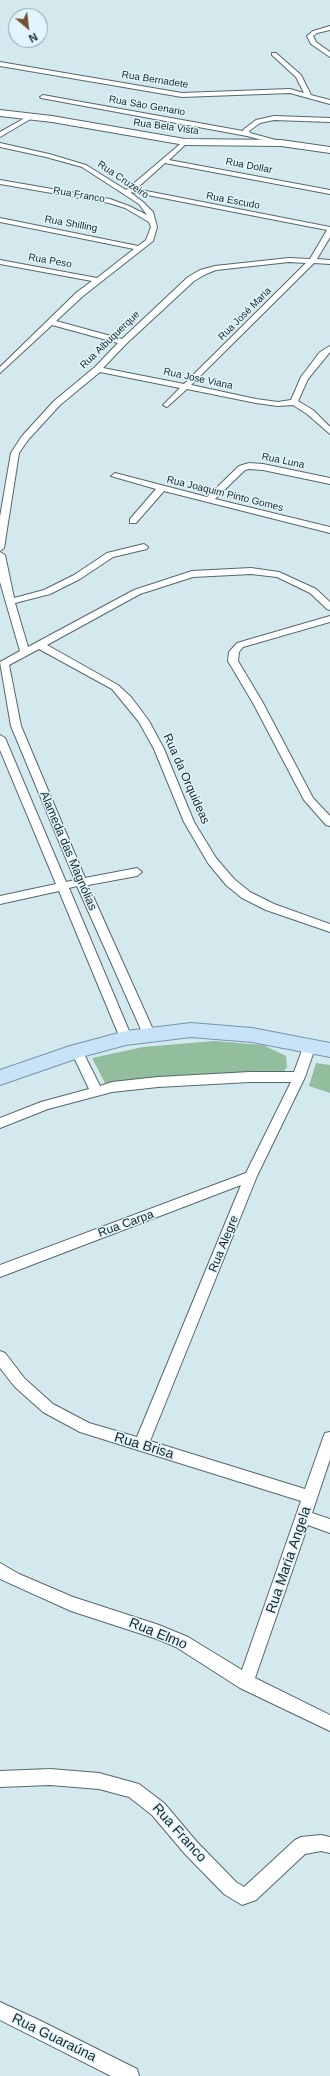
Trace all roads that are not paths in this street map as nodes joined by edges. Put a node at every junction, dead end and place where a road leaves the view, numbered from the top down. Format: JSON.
{"nodes":[{"id":1,"x":330,"y":28,"type":"edge"},
{"id":2,"x":274,"y":54,"type":"dead end"},
{"id":3,"x":330,"y":55,"type":"edge"},
{"id":4,"x":0,"y":64,"type":"edge"},
{"id":5,"x":308,"y":94,"type":"junction"},
{"id":6,"x":43,"y":97,"type":"dead end"},
{"id":7,"x":330,"y":102,"type":"edge"},
{"id":8,"x":0,"y":113,"type":"edge"},
{"id":9,"x":32,"y":116,"type":"junction"},
{"id":10,"x":330,"y":120,"type":"edge"},
{"id":11,"x":247,"y":134,"type":"junction"},
{"id":12,"x":0,"y":135,"type":"edge"},
{"id":13,"x":184,"y":142,"type":"junction"},
{"id":14,"x":281,"y":143,"type":"junction"},
{"id":15,"x":0,"y":145,"type":"edge"},
{"id":16,"x":330,"y":150,"type":"edge"},
{"id":17,"x":165,"y":161,"type":"junction"},
{"id":18,"x":0,"y":182,"type":"edge"},
{"id":19,"x":129,"y":192,"type":"junction"},
{"id":20,"x":330,"y":192,"type":"edge"},
{"id":21,"x":0,"y":220,"type":"edge"},
{"id":22,"x":154,"y":222,"type":"junction"},
{"id":23,"x":330,"y":230,"type":"edge"},
{"id":24,"x":139,"y":248,"type":"junction"},
{"id":25,"x":313,"y":260,"type":"junction"},
{"id":26,"x":0,"y":262,"type":"edge"},
{"id":27,"x":330,"y":262,"type":"edge"},
{"id":28,"x":97,"y":280,"type":"junction"},
{"id":29,"x":51,"y":322,"type":"junction"},
{"id":30,"x":123,"y":342,"type":"junction"},
{"id":31,"x":330,"y":348,"type":"edge"},
{"id":32,"x":98,"y":369,"type":"junction"},
{"id":33,"x":0,"y":370,"type":"edge"},
{"id":34,"x":186,"y":386,"type":"junction"},
{"id":35,"x":294,"y":402,"type":"junction"},
{"id":36,"x":167,"y":405,"type":"dead end"},
{"id":37,"x":330,"y":432,"type":"edge"},
{"id":38,"x":115,"y":476,"type":"dead end"},
{"id":39,"x":330,"y":481,"type":"edge"},
{"id":40,"x":161,"y":489,"type":"junction"},
{"id":41,"x":209,"y":500,"type":"junction"},
{"id":42,"x":133,"y":521,"type":"dead end"},
{"id":43,"x":330,"y":530,"type":"edge"},
{"id":44,"x":144,"y":547,"type":"dead end"},
{"id":45,"x":0,"y":548,"type":"edge"},
{"id":46,"x":0,"y":555,"type":"edge"},
{"id":47,"x":11,"y":601,"type":"junction"},
{"id":48,"x":330,"y":606,"type":"edge"},
{"id":49,"x":330,"y":619,"type":"edge"},
{"id":50,"x":40,"y":646,"type":"junction"},
{"id":51,"x":25,"y":652,"type":"junction"},
{"id":52,"x":2,"y":665,"type":"edge"},
{"id":53,"x":0,"y":738,"type":"edge"},
{"id":54,"x":47,"y":803,"type":"junction"},
{"id":55,"x":29,"y":807,"type":"junction"},
{"id":56,"x":330,"y":824,"type":"edge"},
{"id":57,"x":138,"y":872,"type":"dead end"},
{"id":58,"x":81,"y":882,"type":"junction"},
{"id":59,"x":61,"y":886,"type":"junction"},
{"id":60,"x":0,"y":900,"type":"edge"},
{"id":61,"x":330,"y":928,"type":"edge"},
{"id":62,"x":149,"y":1034,"type":"junction"},
{"id":63,"x":126,"y":1038,"type":"junction"},
{"id":64,"x":310,"y":1045,"type":"junction"},
{"id":65,"x":330,"y":1050,"type":"edge"},
{"id":66,"x":77,"y":1051,"type":"junction"},
{"id":67,"x":0,"y":1078,"type":"edge"},
{"id":68,"x":300,"y":1078,"type":"junction"},
{"id":69,"x":96,"y":1092,"type":"junction"},
{"id":70,"x":0,"y":1123,"type":"edge"},
{"id":71,"x":251,"y":1176,"type":"junction"},
{"id":72,"x":0,"y":1271,"type":"edge"},
{"id":73,"x":0,"y":1357,"type":"edge"},
{"id":74,"x":330,"y":1438,"type":"edge"},
{"id":75,"x":141,"y":1445,"type":"junction"},
{"id":76,"x":311,"y":1497,"type":"junction"},
{"id":77,"x":304,"y":1517,"type":"junction"},
{"id":78,"x":330,"y":1526,"type":"edge"},
{"id":79,"x":0,"y":1570,"type":"edge"},
{"id":80,"x":246,"y":1682,"type":"junction"},
{"id":81,"x":330,"y":1723,"type":"edge"},
{"id":82,"x":0,"y":1779,"type":"edge"},
{"id":83,"x":330,"y":1845,"type":"edge"},
{"id":84,"x":0,"y":2011,"type":"edge"},
{"id":85,"x":130,"y":2076,"type":"edge"}],
"edges":[{"from":1,"to":3,"type":"street"},
{"from":2,"to":5,"type":"street"},
{"from":4,"to":5,"type":"street","name":"Rua Bernadete"},
{"from":5,"to":7,"type":"street","name":"Rua Bernadete"},
{"from":6,"to":11,"type":"street","name":"Rua Sāo Genario"},
{"from":8,"to":9,"type":"street","name":"Rua Bela Vista"},
{"from":9,"to":12,"type":"street"},
{"from":9,"to":13,"type":"street","name":"Rua Bela Vista"},
{"from":10,"to":11,"type":"street"},
{"from":11,"to":14,"type":"street","name":"Rua Sāo Genario"},
{"from":13,"to":14,"type":"street","name":"Rua Bela Vista"},
{"from":13,"to":17,"type":"street"},
{"from":14,"to":16,"type":"street","name":"Rua Bela Vista"},
{"from":15,"to":19,"type":"street","name":"Rua Cruzeiro"},
{"from":17,"to":19,"type":"street"},
{"from":17,"to":20,"type":"street","name":"Rua Dollar"},
{"from":18,"to":22,"type":"street","name":"Rua Franco"},
{"from":19,"to":22,"type":"street","name":"Rua Cruzeiro"},
{"from":19,"to":23,"type":"street","name":"Rua Escudo"},
{"from":21,"to":24,"type":"street","name":"Rua Shilling"},
{"from":22,"to":24,"type":"street"},
{"from":23,"to":25,"type":"street","name":"Rua José Maria"},
{"from":24,"to":28,"type":"street"},
{"from":25,"to":27,"type":"street","name":"Rua Albuquerque"},
{"from":25,"to":30,"type":"street","name":"Rua Albuquerque"},
{"from":25,"to":34,"type":"street","name":"Rua José Maria"},
{"from":26,"to":28,"type":"street","name":"Rua Peso"},
{"from":28,"to":29,"type":"street"},
{"from":29,"to":30,"type":"street"},
{"from":29,"to":33,"type":"street"},
{"from":30,"to":32,"type":"street","name":"Rua Albuquerque"},
{"from":31,"to":35,"type":"street"},
{"from":32,"to":34,"type":"street","name":"Rua Jose Viana"},
{"from":32,"to":45,"type":"street","name":"Rua Albuquerque"},
{"from":34,"to":35,"type":"street","name":"Rua Jose Viana"},
{"from":34,"to":36,"type":"street","name":"Rua José Maria"},
{"from":35,"to":37,"type":"street"},
{"from":38,"to":40,"type":"street","name":"Rua Joaquim Pinto Gomes"},
{"from":39,"to":41,"type":"street","name":"Rua Luna"},
{"from":40,"to":41,"type":"street","name":"Rua Joaquim Pinto Gomes"},
{"from":40,"to":42,"type":"street"},
{"from":41,"to":43,"type":"street","name":"Rua Joaquim Pinto Gomes"},
{"from":44,"to":47,"type":"street"},
{"from":46,"to":47,"type":"street"},
{"from":47,"to":51,"type":"street"},
{"from":48,"to":50,"type":"street","name":"Alameda das Magnólias"},
{"from":49,"to":56,"type":"street"},
{"from":50,"to":51,"type":"street","name":"Alameda das Magnólias"},
{"from":50,"to":61,"type":"street","name":"Rua da Orquideas"},
{"from":51,"to":52,"type":"street","name":"Alameda das Magnólias"},
{"from":52,"to":54,"type":"street","name":"Alameda das Magnólias"},
{"from":53,"to":55,"type":"street","name":"Alameda das Magnólias"},
{"from":54,"to":55,"type":"street"},
{"from":54,"to":58,"type":"street","name":"Alameda das Magnólias"},
{"from":55,"to":59,"type":"street","name":"Alameda das Magnólias"},
{"from":57,"to":58,"type":"street"},
{"from":58,"to":59,"type":"street"},
{"from":58,"to":62,"type":"street","name":"Alameda das Magnólias"},
{"from":59,"to":60,"type":"street"},
{"from":59,"to":63,"type":"street","name":"Alameda das Magnólias"},
{"from":62,"to":63,"type":"main road"},
{"from":62,"to":64,"type":"main road"},
{"from":63,"to":66,"type":"main road"},
{"from":64,"to":65,"type":"main road"},
{"from":64,"to":68,"type":"street","name":"Rua Alegre"},
{"from":66,"to":67,"type":"main road"},
{"from":66,"to":69,"type":"street"},
{"from":68,"to":69,"type":"street"},
{"from":68,"to":71,"type":"street","name":"Rua Alegre"},
{"from":69,"to":70,"type":"street"},
{"from":71,"to":72,"type":"street","name":"Rua Carpa"},
{"from":71,"to":75,"type":"street","name":"Rua Alegre"},
{"from":73,"to":75,"type":"street","name":"Rua Brisa"},
{"from":74,"to":76,"type":"street","name":"Rua Maria Angela"},
{"from":75,"to":76,"type":"street","name":"Rua Brisa"},
{"from":76,"to":77,"type":"street","name":"Rua Maria Angela"},
{"from":77,"to":78,"type":"street"},
{"from":77,"to":80,"type":"street","name":"Rua Maria Angela"},
{"from":79,"to":80,"type":"street","name":"Rua Elmo"},
{"from":80,"to":81,"type":"street","name":"Rua Elmo"},
{"from":82,"to":83,"type":"street","name":"Rua Franco"},
{"from":84,"to":85,"type":"street","name":"Rua Guaraúna"}]}
